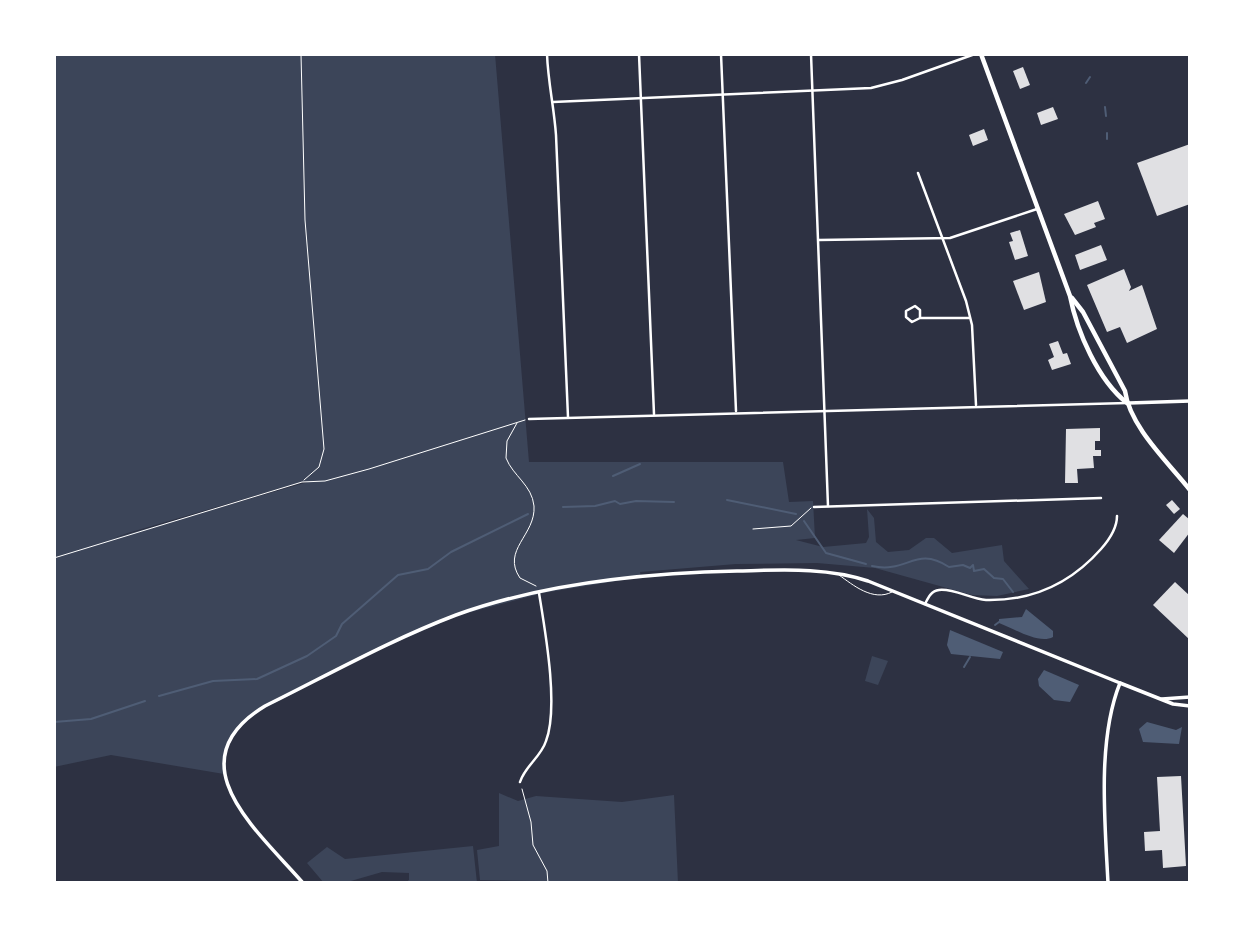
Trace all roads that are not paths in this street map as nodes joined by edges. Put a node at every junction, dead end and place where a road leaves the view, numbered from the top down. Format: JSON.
{"nodes":[{"id":1,"x":547,"y":54,"type":"edge"},
{"id":2,"x":639,"y":54,"type":"edge"},
{"id":3,"x":721,"y":54,"type":"edge"},
{"id":4,"x":811,"y":54,"type":"edge"},
{"id":5,"x":978,"y":54,"type":"edge"},
{"id":6,"x":813,"y":90,"type":"junction"},
{"id":7,"x":722,"y":94,"type":"junction"},
{"id":8,"x":640,"y":97,"type":"junction"},
{"id":9,"x":553,"y":102,"type":"junction"},
{"id":10,"x":918,"y":173,"type":"dead end"},
{"id":11,"x":1037,"y":209,"type":"junction"},
{"id":12,"x":943,"y":238,"type":"junction"},
{"id":13,"x":819,"y":240,"type":"junction"},
{"id":14,"x":1070,"y":296,"type":"junction"},
{"id":15,"x":970,"y":317,"type":"junction"},
{"id":16,"x":920,"y":318,"type":"junction"},
{"id":17,"x":1190,"y":401,"type":"edge"},
{"id":18,"x":1127,"y":403,"type":"junction"},
{"id":19,"x":976,"y":405,"type":"junction"},
{"id":20,"x":825,"y":410,"type":"junction"},
{"id":21,"x":736,"y":412,"type":"junction"},
{"id":22,"x":654,"y":414,"type":"junction"},
{"id":23,"x":568,"y":417,"type":"junction"},
{"id":24,"x":529,"y":419,"type":"road end"},
{"id":25,"x":1190,"y":490,"type":"edge"},
{"id":26,"x":1101,"y":498,"type":"dead end"},
{"id":27,"x":828,"y":506,"type":"junction"},
{"id":28,"x":814,"y":508,"type":"joint"},
{"id":29,"x":1117,"y":516,"type":"dead end"},
{"id":30,"x":753,"y":529,"type":"dead end"},
{"id":31,"x":835,"y":572,"type":"junction"},
{"id":32,"x":894,"y":591,"type":"junction"},
{"id":33,"x":539,"y":593,"type":"junction"},
{"id":34,"x":925,"y":604,"type":"junction"},
{"id":35,"x":1120,"y":683,"type":"junction"},
{"id":36,"x":1190,"y":697,"type":"edge"},
{"id":37,"x":1160,"y":699,"type":"junction"},
{"id":38,"x":1190,"y":706,"type":"edge"},
{"id":39,"x":520,"y":782,"type":"road end"},
{"id":40,"x":303,"y":883,"type":"edge"},
{"id":41,"x":1108,"y":883,"type":"edge"}],
"edges":[{"from":1,"to":9,"type":"street"},
{"from":2,"to":8,"type":"street"},
{"from":3,"to":7,"type":"street"},
{"from":4,"to":6,"type":"street"},
{"from":5,"to":6,"type":"street"},
{"from":5,"to":11,"type":"main road"},
{"from":6,"to":7,"type":"street"},
{"from":6,"to":13,"type":"street"},
{"from":7,"to":8,"type":"street"},
{"from":7,"to":21,"type":"street"},
{"from":8,"to":9,"type":"street"},
{"from":8,"to":22,"type":"street"},
{"from":9,"to":23,"type":"street"},
{"from":10,"to":12,"type":"street"},
{"from":11,"to":12,"type":"street"},
{"from":11,"to":14,"type":"main road"},
{"from":12,"to":13,"type":"street"},
{"from":12,"to":15,"type":"street"},
{"from":13,"to":20,"type":"street"},
{"from":14,"to":18,"type":"main road"},
{"from":14,"to":18,"type":"main road"},
{"from":15,"to":16,"type":"street"},
{"from":15,"to":19,"type":"street"},
{"from":16,"to":16,"type":"street"},
{"from":17,"to":18,"type":"street"},
{"from":18,"to":19,"type":"street"},
{"from":18,"to":25,"type":"main road"},
{"from":19,"to":20,"type":"street"},
{"from":20,"to":21,"type":"street"},
{"from":20,"to":27,"type":"street"},
{"from":21,"to":22,"type":"street"},
{"from":22,"to":23,"type":"street"},
{"from":23,"to":24,"type":"street"},
{"from":26,"to":27,"type":"street"},
{"from":27,"to":28,"type":"street"},
{"from":28,"to":30,"type":"lane"},
{"from":29,"to":34,"type":"street"},
{"from":31,"to":32,"type":"street"},
{"from":31,"to":32,"type":"lane"},
{"from":31,"to":33,"type":"street"},
{"from":32,"to":34,"type":"street"},
{"from":33,"to":39,"type":"street"},
{"from":33,"to":40,"type":"street"},
{"from":34,"to":35,"type":"street"},
{"from":35,"to":37,"type":"street"},
{"from":35,"to":41,"type":"street"},
{"from":36,"to":37,"type":"street"},
{"from":37,"to":38,"type":"street"}]}
